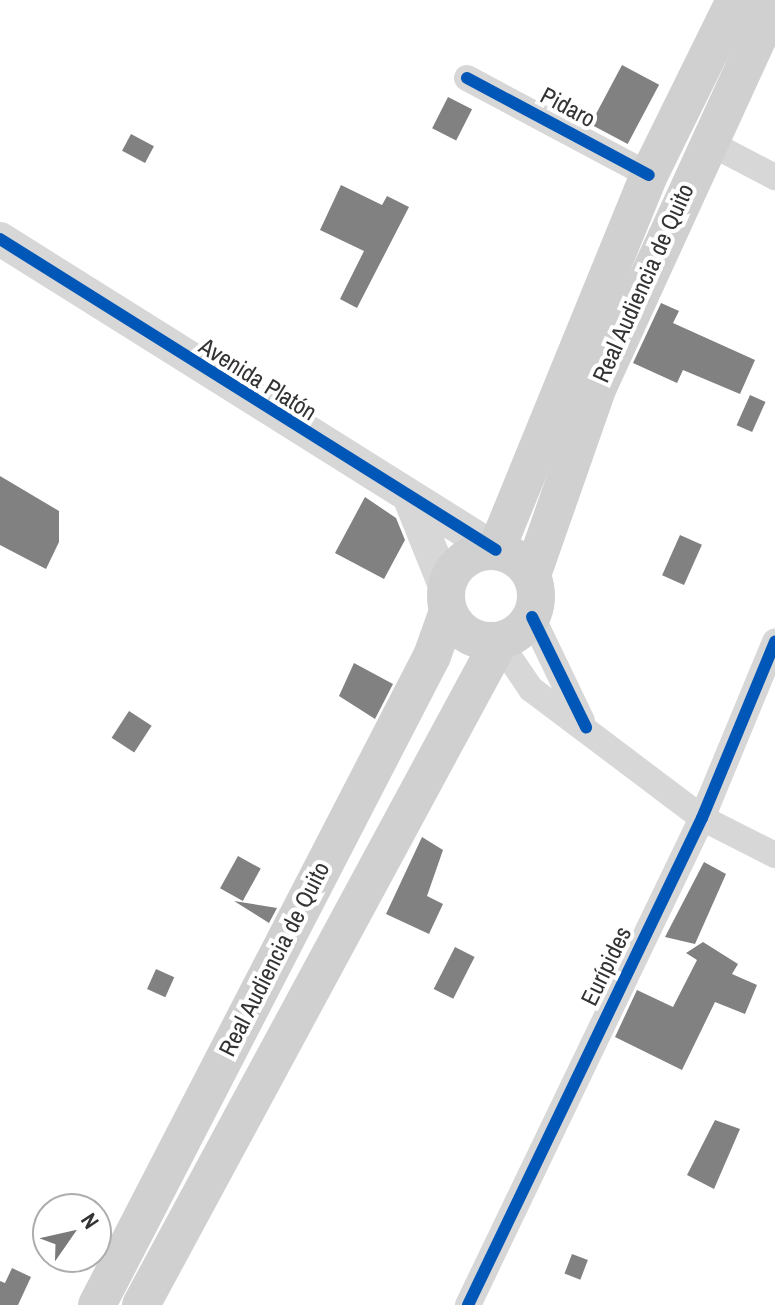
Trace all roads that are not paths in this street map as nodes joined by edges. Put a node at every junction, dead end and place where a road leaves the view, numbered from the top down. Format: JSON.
{"nodes":[{"id":1,"x":735,"y":0,"type":"edge"},
{"id":2,"x":775,"y":0,"type":"edge"},
{"id":3,"x":467,"y":78,"type":"dead end"},
{"id":4,"x":706,"y":141,"type":"junction"},
{"id":5,"x":649,"y":175,"type":"junction"},
{"id":6,"x":775,"y":177,"type":"edge"},
{"id":7,"x":0,"y":239,"type":"edge"},
{"id":8,"x":411,"y":501,"type":"junction"},
{"id":9,"x":496,"y":550,"type":"junction"},
{"id":10,"x":532,"y":575,"type":"junction"},
{"id":11,"x":447,"y":600,"type":"junction"},
{"id":12,"x":532,"y":617,"type":"junction"},
{"id":13,"x":499,"y":642,"type":"junction"},
{"id":14,"x":775,"y":642,"type":"edge"},
{"id":15,"x":586,"y":727,"type":"junction"},
{"id":16,"x":702,"y":818,"type":"junction"},
{"id":17,"x":775,"y":855,"type":"edge"},
{"id":18,"x":97,"y":1305,"type":"edge"},
{"id":19,"x":141,"y":1305,"type":"edge"},
{"id":20,"x":468,"y":1305,"type":"edge"}],
"edges":[{"from":1,"to":5,"type":"main road","name":"Real Audiencia de Quito"},
{"from":2,"to":4,"type":"main road","name":"Real Audiencia de Quito"},
{"from":3,"to":5,"type":"street","name":"Pidaro"},
{"from":4,"to":6,"type":"street"},
{"from":4,"to":10,"type":"main road","name":"Real Audiencia de Quito"},
{"from":5,"to":9,"type":"main road","name":"Real Audiencia de Quito"},
{"from":7,"to":8,"type":"street","name":"Avenida Platón"},
{"from":8,"to":9,"type":"street","name":"Avenida Platón"},
{"from":8,"to":11,"type":"street"},
{"from":9,"to":10,"type":"main road"},
{"from":9,"to":11,"type":"main road"},
{"from":10,"to":12,"type":"main road"},
{"from":11,"to":13,"type":"main road"},
{"from":11,"to":18,"type":"main road","name":"Real Audiencia de Quito"},
{"from":12,"to":13,"type":"main road"},
{"from":12,"to":15,"type":"street"},
{"from":13,"to":15,"type":"street"},
{"from":13,"to":19,"type":"main road","name":"Real Audiencia de Quito"},
{"from":14,"to":16,"type":"street","name":"Eurípides"},
{"from":15,"to":16,"type":"street"},
{"from":16,"to":17,"type":"street"},
{"from":16,"to":20,"type":"street","name":"Eurípides"}]}
